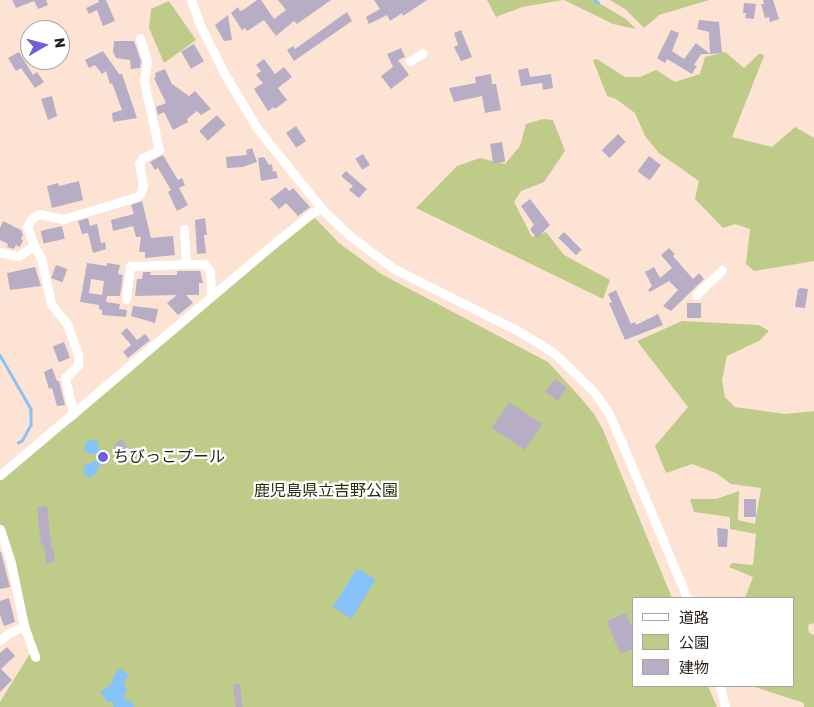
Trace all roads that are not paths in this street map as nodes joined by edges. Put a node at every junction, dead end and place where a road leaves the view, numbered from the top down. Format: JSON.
{"nodes":[{"id":1,"x":191,"y":0,"type":"edge"},
{"id":2,"x":140,"y":38,"type":"dead end"},
{"id":3,"x":423,"y":53,"type":"dead end"},
{"id":4,"x":410,"y":62,"type":"dead end"},
{"id":5,"x":321,"y":208,"type":"junction"},
{"id":6,"x":184,"y":229,"type":"dead end"},
{"id":7,"x":34,"y":246,"type":"junction"},
{"id":8,"x":0,"y":252,"type":"edge"},
{"id":9,"x":186,"y":264,"type":"junction"},
{"id":10,"x":722,"y":270,"type":"dead end"},
{"id":11,"x":696,"y":295,"type":"dead end"},
{"id":12,"x":210,"y":297,"type":"junction"},
{"id":13,"x":126,"y":299,"type":"dead end"},
{"id":14,"x":73,"y":414,"type":"junction"},
{"id":15,"x":0,"y":475,"type":"edge"},
{"id":16,"x":0,"y":529,"type":"edge"},
{"id":17,"x":687,"y":597,"type":"edge"},
{"id":18,"x":24,"y":626,"type":"junction"},
{"id":19,"x":0,"y":640,"type":"edge"},
{"id":20,"x":35,"y":657,"type":"dead end"},
{"id":21,"x":720,"y":687,"type":"edge"},
{"id":22,"x":725,"y":707,"type":"edge"}],
"edges":[{"from":1,"to":5,"type":"street"},
{"from":2,"to":7,"type":"street"},
{"from":3,"to":4,"type":"street"},
{"from":5,"to":12,"type":"street"},
{"from":5,"to":17,"type":"street"},
{"from":6,"to":9,"type":"street"},
{"from":7,"to":8,"type":"street"},
{"from":7,"to":14,"type":"street"},
{"from":9,"to":12,"type":"street"},
{"from":9,"to":13,"type":"street"},
{"from":10,"to":11,"type":"street"},
{"from":12,"to":14,"type":"street"},
{"from":14,"to":15,"type":"street"},
{"from":16,"to":18,"type":"street"},
{"from":18,"to":19,"type":"street"},
{"from":18,"to":20,"type":"street"},
{"from":21,"to":22,"type":"street"}]}
